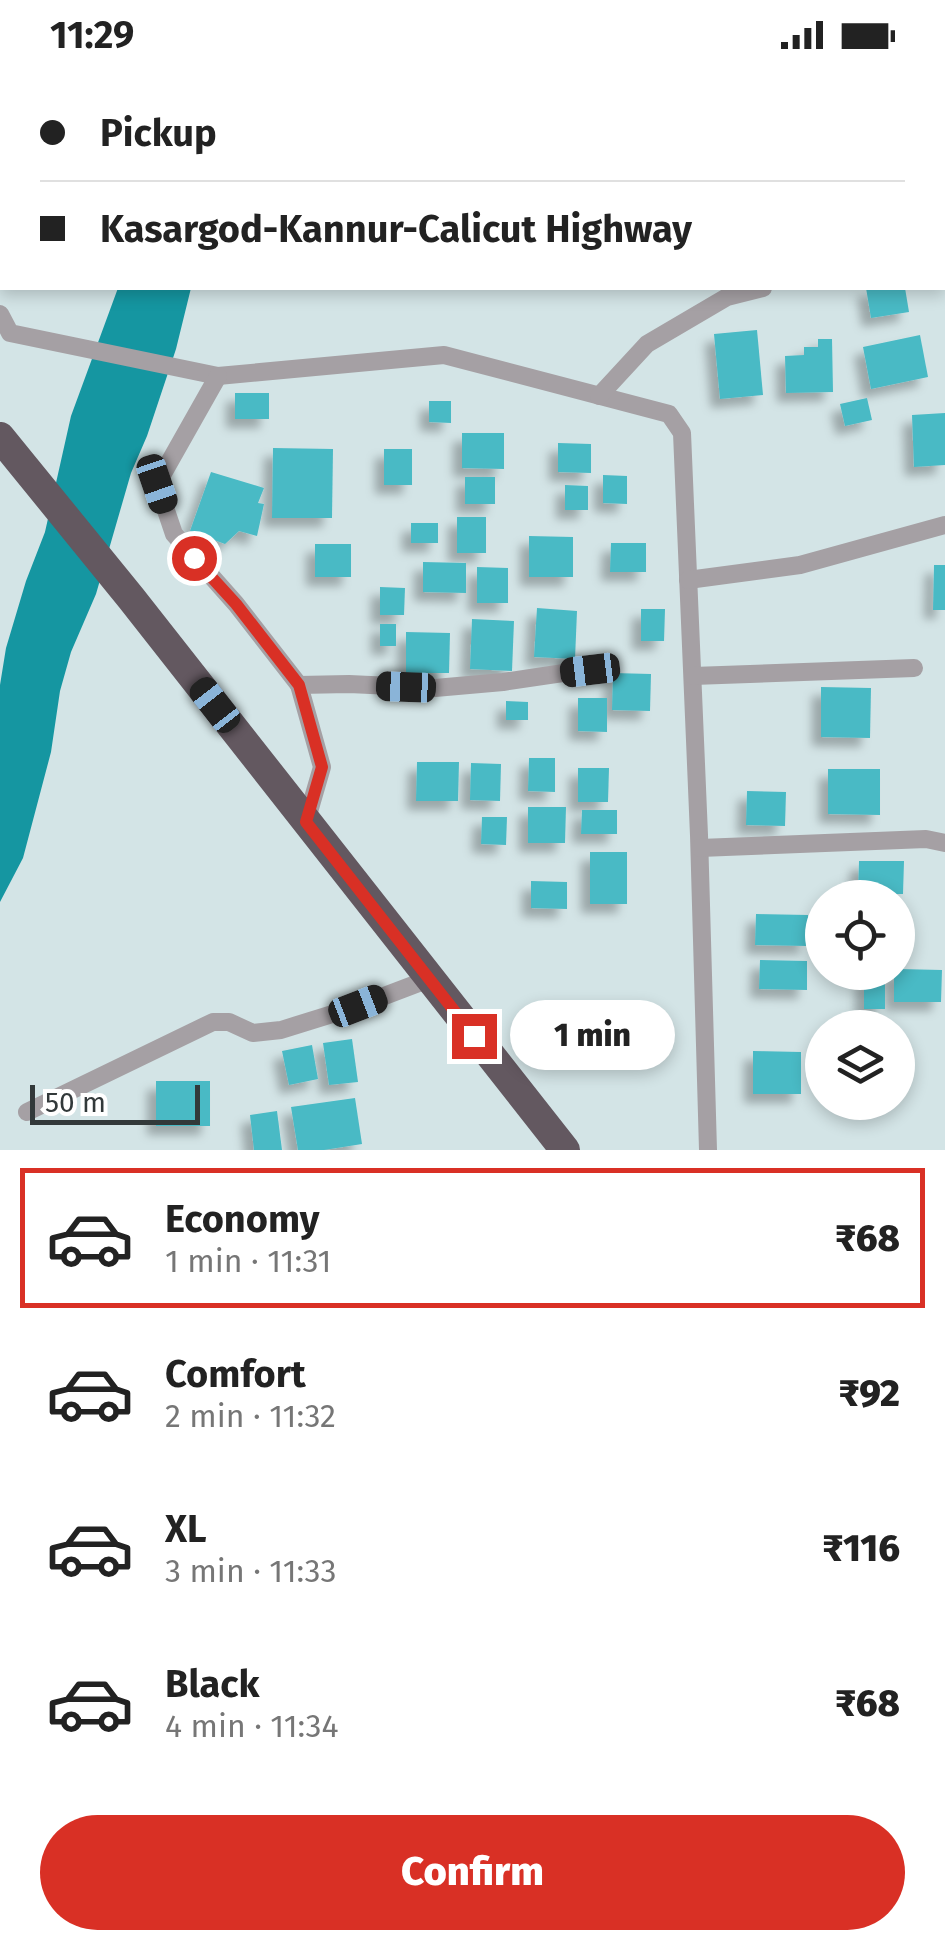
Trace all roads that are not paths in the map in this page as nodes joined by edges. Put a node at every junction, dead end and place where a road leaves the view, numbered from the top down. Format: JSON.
{"nodes":[{"id":1,"x":755,"y":290,"type":"edge"},
{"id":2,"x":0,"y":314,"type":"edge"},
{"id":3,"x":218,"y":376,"type":"junction"},
{"id":4,"x":599,"y":396,"type":"junction"},
{"id":5,"x":4,"y":443,"type":"edge"},
{"id":6,"x":945,"y":525,"type":"edge"},
{"id":7,"x":688,"y":580,"type":"junction"},
{"id":8,"x":914,"y":668,"type":"dead end"},
{"id":9,"x":590,"y":670,"type":"dead end"},
{"id":10,"x":692,"y":676,"type":"junction"},
{"id":11,"x":299,"y":685,"type":"junction"},
{"id":12,"x":306,"y":822,"type":"junction"},
{"id":13,"x":945,"y":844,"type":"edge"},
{"id":14,"x":700,"y":848,"type":"junction"},
{"id":15,"x":429,"y":980,"type":"junction"},
{"id":16,"x":26,"y":1112,"type":"dead end"},
{"id":17,"x":565,"y":1150,"type":"edge"},
{"id":18,"x":708,"y":1150,"type":"edge"}],
"edges":[{"from":1,"to":4,"type":"street"},
{"from":2,"to":3,"type":"street"},
{"from":3,"to":4,"type":"street"},
{"from":3,"to":11,"type":"street"},
{"from":4,"to":7,"type":"street"},
{"from":5,"to":12,"type":"highway"},
{"from":6,"to":7,"type":"street"},
{"from":7,"to":10,"type":"street"},
{"from":8,"to":10,"type":"street"},
{"from":9,"to":11,"type":"street"},
{"from":10,"to":14,"type":"street"},
{"from":11,"to":12,"type":"street"},
{"from":12,"to":15,"type":"highway"},
{"from":13,"to":14,"type":"street"},
{"from":14,"to":18,"type":"street"},
{"from":15,"to":16,"type":"street"},
{"from":15,"to":17,"type":"highway"}]}
